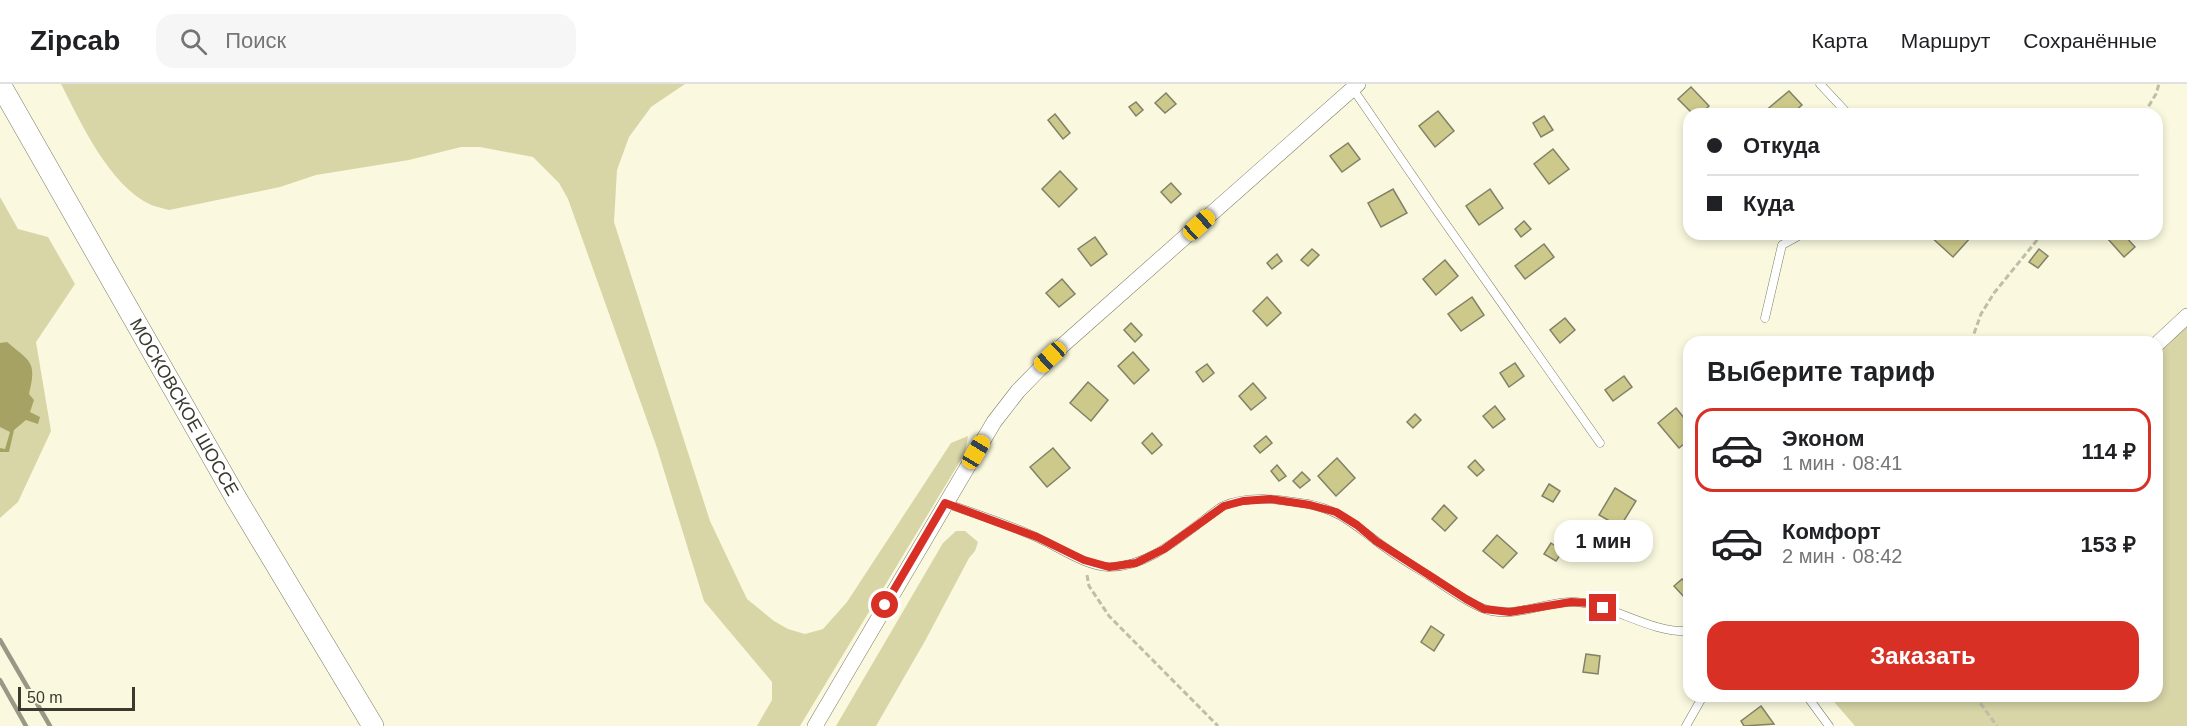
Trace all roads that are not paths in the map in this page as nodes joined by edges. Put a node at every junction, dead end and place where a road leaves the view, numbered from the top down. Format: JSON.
{"nodes":[{"id":1,"x":0,"y":84,"type":"edge"},
{"id":2,"x":1820,"y":84,"type":"edge"},
{"id":3,"x":1356,"y":86,"type":"edge"},
{"id":4,"x":1842,"y":108,"type":"edge"},
{"id":5,"x":1791,"y":240,"type":"edge"},
{"id":6,"x":2187,"y":316,"type":"edge"},
{"id":7,"x":1765,"y":318,"type":"dead end"},
{"id":8,"x":2163,"y":338,"type":"edge"},
{"id":9,"x":1600,"y":443,"type":"dead end"},
{"id":10,"x":945,"y":503,"type":"junction"},
{"id":11,"x":1683,"y":631,"type":"edge"},
{"id":12,"x":1700,"y":702,"type":"edge"},
{"id":13,"x":1811,"y":702,"type":"edge"},
{"id":14,"x":373,"y":726,"type":"edge"},
{"id":15,"x":815,"y":726,"type":"edge"},
{"id":16,"x":1686,"y":726,"type":"edge"},
{"id":17,"x":1828,"y":726,"type":"edge"}],
"edges":[{"from":1,"to":14,"type":"main road","name":"МОСКОВСКОЕ ШОССЕ"},
{"from":2,"to":4,"type":"lane"},
{"from":3,"to":9,"type":"lane"},
{"from":3,"to":10,"type":"street"},
{"from":5,"to":7,"type":"lane"},
{"from":6,"to":8,"type":"street"},
{"from":10,"to":11,"type":"lane"},
{"from":10,"to":15,"type":"street"},
{"from":12,"to":16,"type":"lane"},
{"from":13,"to":17,"type":"lane"}]}
